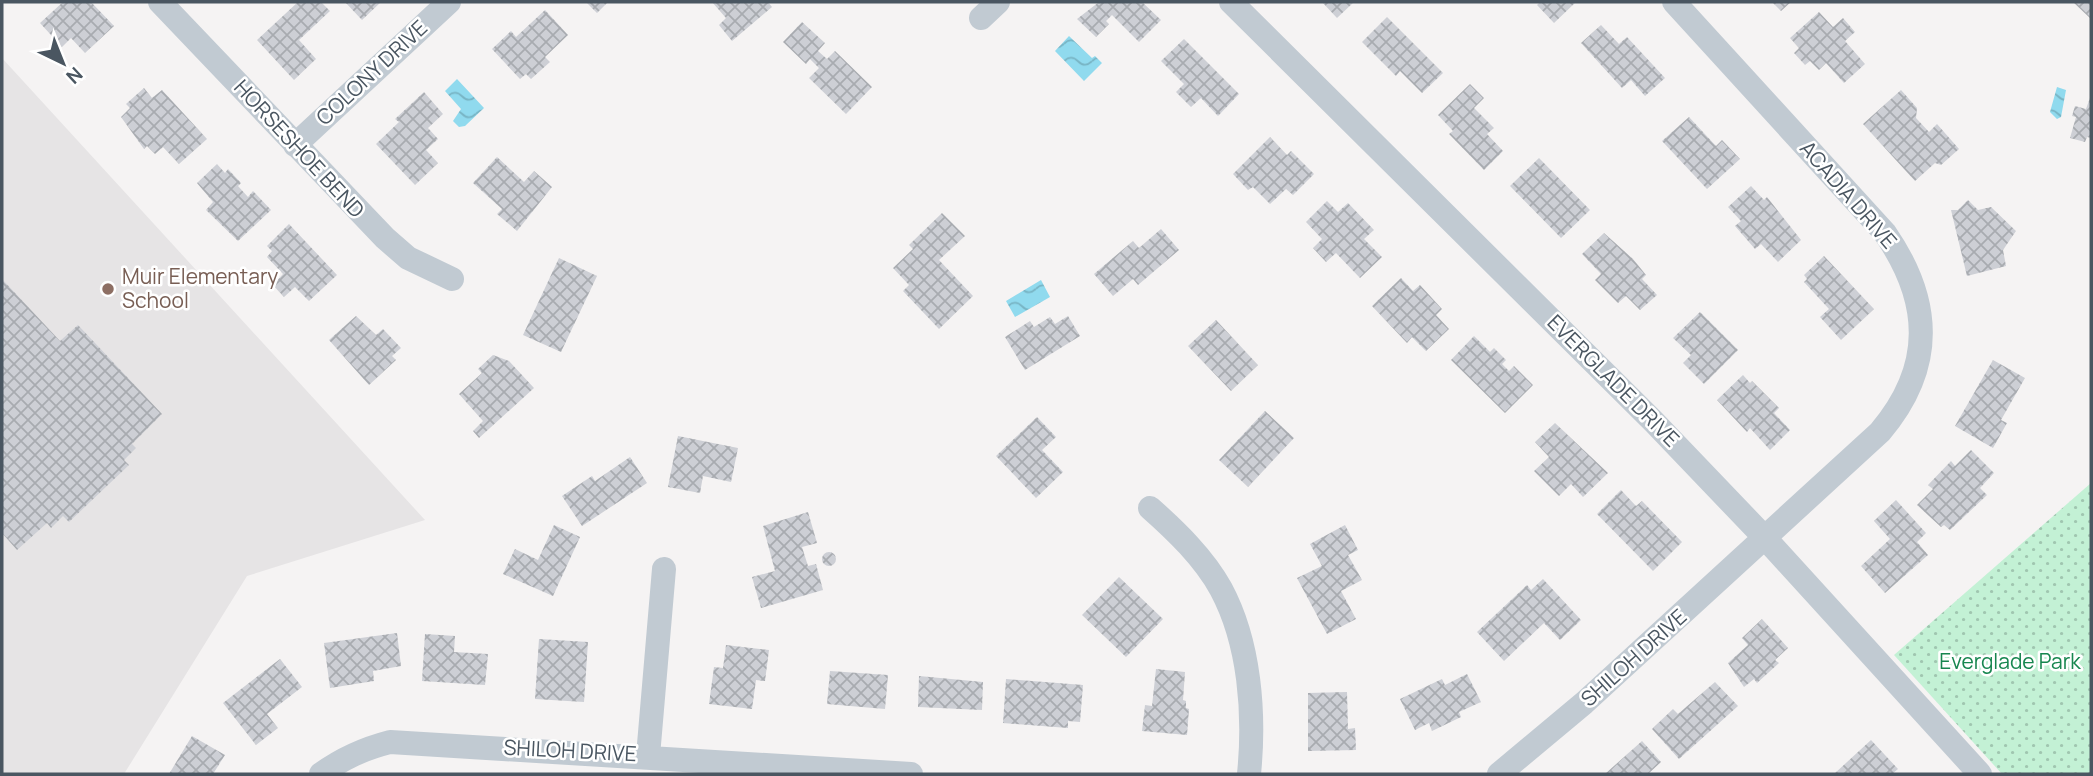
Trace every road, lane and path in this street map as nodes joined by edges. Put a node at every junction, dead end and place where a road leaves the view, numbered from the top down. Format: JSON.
{"nodes":[{"id":1,"x":160,"y":2,"type":"edge"},
{"id":2,"x":449,"y":2,"type":"edge"},
{"id":3,"x":1231,"y":2,"type":"edge"},
{"id":4,"x":1674,"y":2,"type":"edge"},
{"id":5,"x":295,"y":145,"type":"junction"},
{"id":6,"x":452,"y":279,"type":"dead end"},
{"id":7,"x":1150,"y":508,"type":"dead end"},
{"id":8,"x":1765,"y":538,"type":"junction"},
{"id":9,"x":664,"y":569,"type":"dead end"},
{"id":10,"x":648,"y":756,"type":"junction"},
{"id":11,"x":321,"y":774,"type":"edge"},
{"id":12,"x":911,"y":774,"type":"edge"},
{"id":13,"x":1250,"y":774,"type":"edge"},
{"id":14,"x":1499,"y":774,"type":"edge"},
{"id":15,"x":1980,"y":774,"type":"edge"}],
"edges":[{"from":1,"to":5,"type":"street","name":"HORSESHOE BEND"},
{"from":2,"to":5,"type":"street","name":"COLONY DRIVE"},
{"from":3,"to":8,"type":"street","name":"EVERGLADE DRIVE"},
{"from":4,"to":8,"type":"street","name":"ACADIA DRIVE"},
{"from":5,"to":6,"type":"street","name":"HORSESHOE BEND"},
{"from":7,"to":13,"type":"street"},
{"from":8,"to":14,"type":"street","name":"SHILOH DRIVE"},
{"from":8,"to":15,"type":"street","name":"EVERGLADE DRIVE"},
{"from":9,"to":10,"type":"street"},
{"from":10,"to":11,"type":"street","name":"SHILOH DRIVE"},
{"from":10,"to":12,"type":"street","name":"SHILOH DRIVE"}]}
